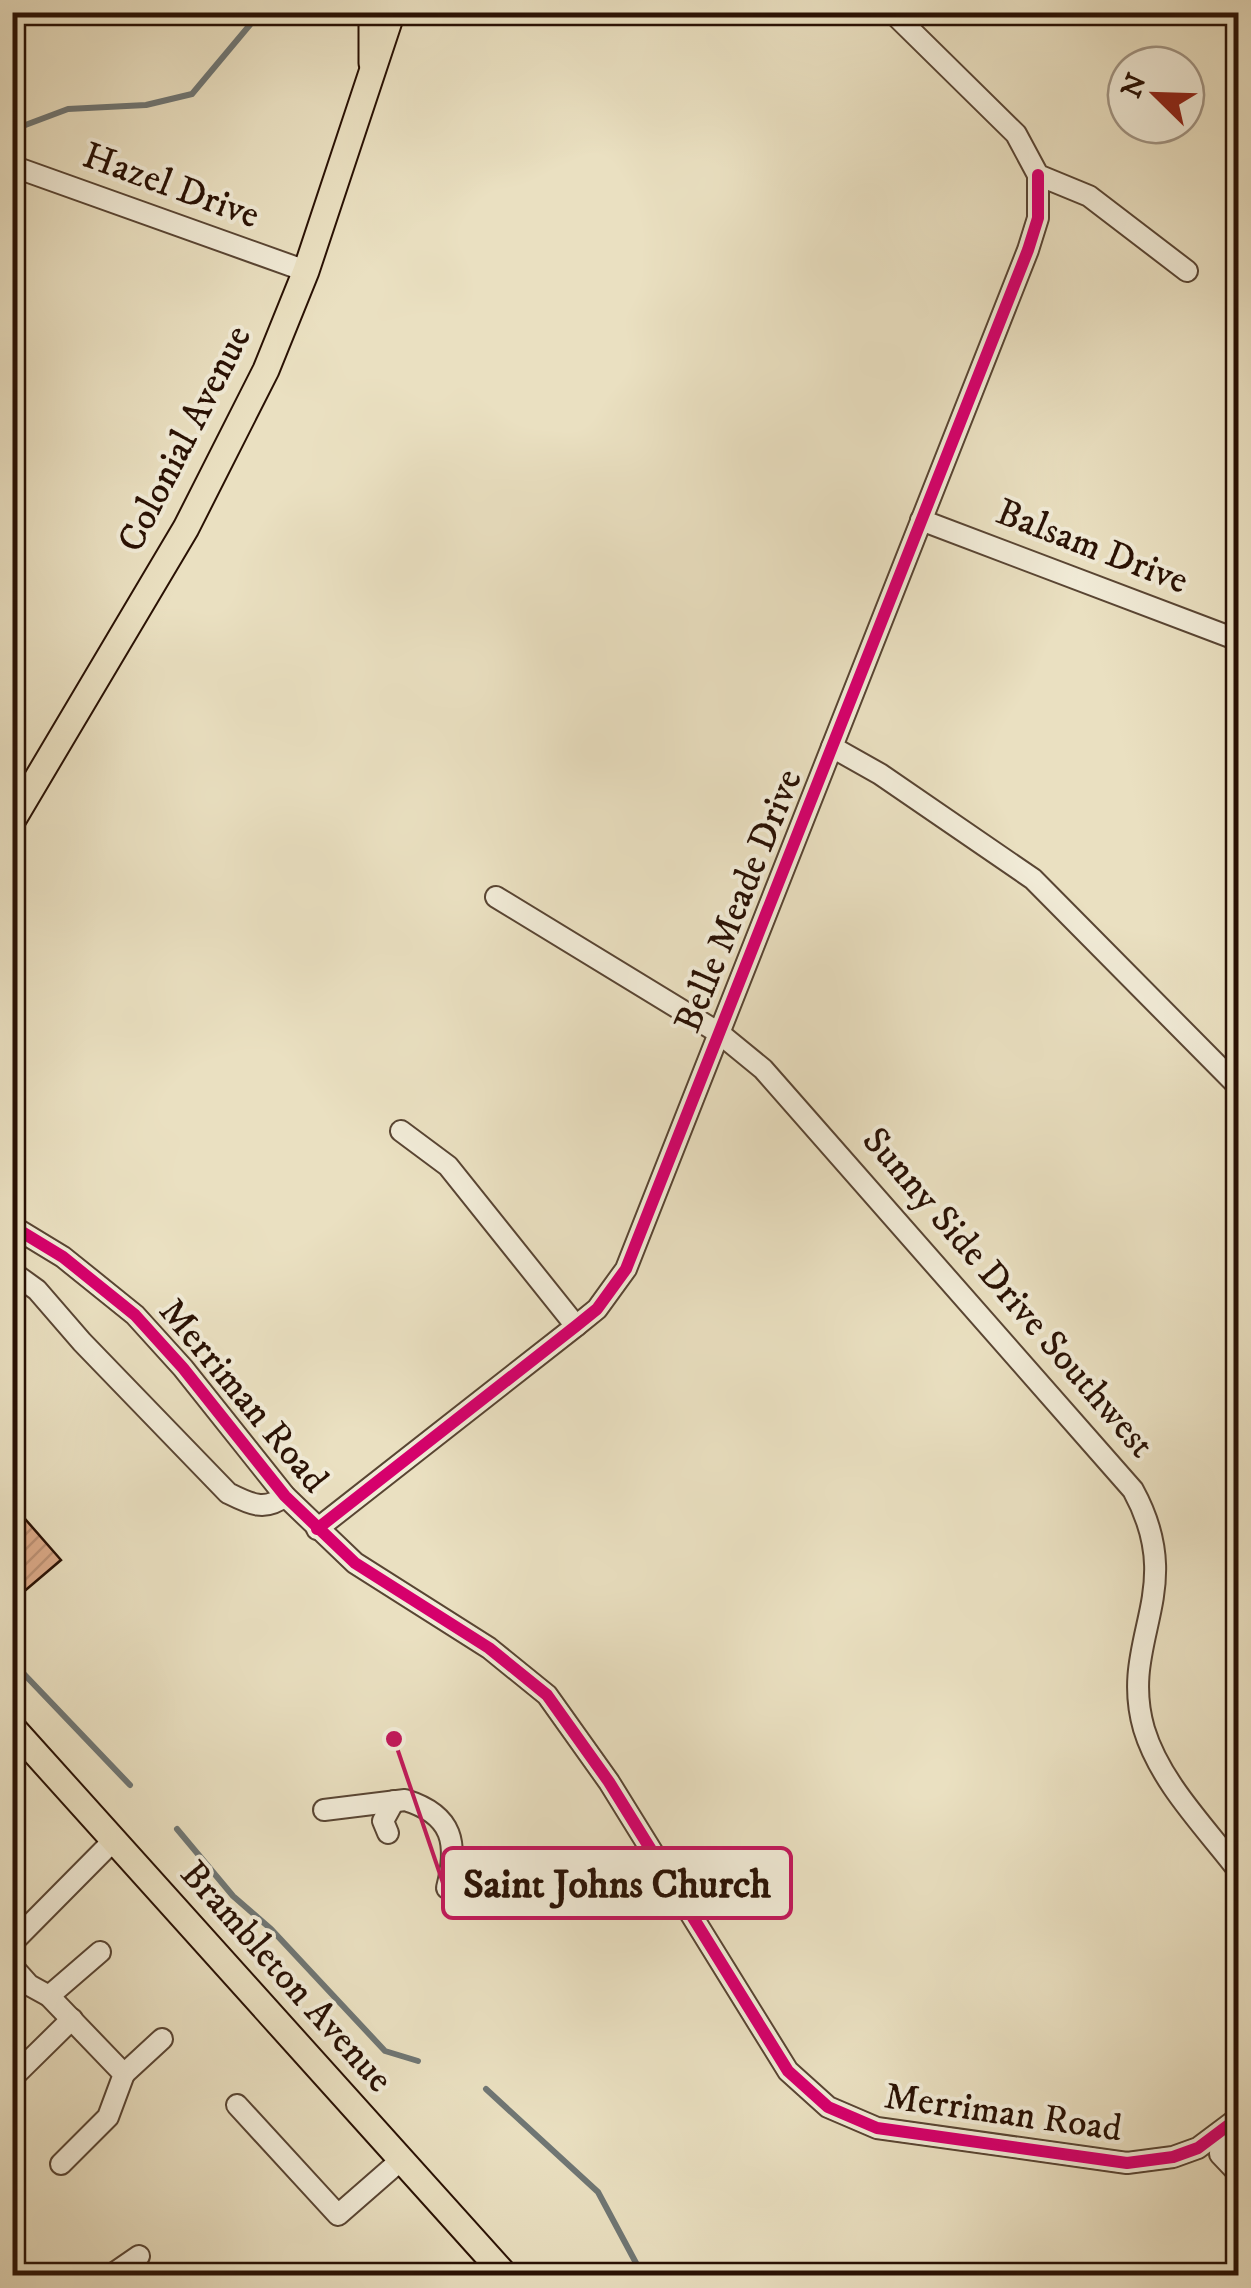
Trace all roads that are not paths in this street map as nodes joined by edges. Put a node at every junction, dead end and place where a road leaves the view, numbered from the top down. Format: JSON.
{"nodes":[{"id":1,"x":372,"y":12,"type":"edge"},
{"id":2,"x":392,"y":12,"type":"edge"},
{"id":3,"x":892,"y":12,"type":"edge"},
{"id":4,"x":372,"y":68,"type":"junction"},
{"id":5,"x":12,"y":166,"type":"edge"},
{"id":6,"x":1038,"y":175,"type":"junction"},
{"id":7,"x":306,"y":271,"type":"junction"},
{"id":8,"x":1186,"y":271,"type":"dead end"},
{"id":9,"x":921,"y":520,"type":"junction"},
{"id":10,"x":1238,"y":640,"type":"edge"},
{"id":11,"x":832,"y":747,"type":"junction"},
{"id":12,"x":12,"y":820,"type":"edge"},
{"id":13,"x":496,"y":896,"type":"dead end"},
{"id":14,"x":719,"y":1033,"type":"junction"},
{"id":15,"x":1238,"y":1086,"type":"edge"},
{"id":16,"x":401,"y":1131,"type":"dead end"},
{"id":17,"x":12,"y":1226,"type":"edge"},
{"id":18,"x":12,"y":1272,"type":"edge"},
{"id":19,"x":576,"y":1326,"type":"junction"},
{"id":20,"x":285,"y":1496,"type":"junction"},
{"id":21,"x":318,"y":1529,"type":"junction"},
{"id":22,"x":12,"y":1727,"type":"edge"},
{"id":23,"x":394,"y":1801,"type":"junction"},
{"id":24,"x":324,"y":1810,"type":"dead end"},
{"id":25,"x":388,"y":1834,"type":"dead end"},
{"id":26,"x":113,"y":1841,"type":"junction"},
{"id":27,"x":1238,"y":1870,"type":"edge"},
{"id":28,"x":448,"y":1888,"type":"dead end"},
{"id":29,"x":12,"y":1943,"type":"edge"},
{"id":30,"x":100,"y":1952,"type":"dead end"},
{"id":31,"x":12,"y":1966,"type":"edge"},
{"id":32,"x":49,"y":1996,"type":"junction"},
{"id":33,"x":72,"y":2020,"type":"junction"},
{"id":34,"x":162,"y":2039,"type":"dead end"},
{"id":35,"x":124,"y":2074,"type":"junction"},
{"id":36,"x":12,"y":2078,"type":"edge"},
{"id":37,"x":237,"y":2104,"type":"dead end"},
{"id":38,"x":1238,"y":2118,"type":"edge"},
{"id":39,"x":1221,"y":2134,"type":"junction"},
{"id":40,"x":402,"y":2160,"type":"junction"},
{"id":41,"x":61,"y":2164,"type":"dead end"},
{"id":42,"x":1238,"y":2173,"type":"edge"},
{"id":43,"x":139,"y":2256,"type":"dead end"},
{"id":44,"x":110,"y":2276,"type":"edge"},
{"id":45,"x":506,"y":2276,"type":"edge"}],
"edges":[{"from":1,"to":4,"type":"main road","name":"Colonial Avenue"},
{"from":2,"to":4,"type":"main road","name":"Colonial Avenue"},
{"from":3,"to":6,"type":"street"},
{"from":4,"to":7,"type":"main road","name":"Colonial Avenue"},
{"from":5,"to":7,"type":"street","name":"Hazel Drive"},
{"from":6,"to":8,"type":"street"},
{"from":6,"to":9,"type":"street","name":"Belle Meade Drive"},
{"from":7,"to":12,"type":"main road","name":"Colonial Avenue"},
{"from":9,"to":10,"type":"street","name":"Balsam Drive"},
{"from":9,"to":11,"type":"street","name":"Belle Meade Drive"},
{"from":11,"to":14,"type":"street","name":"Belle Meade Drive"},
{"from":11,"to":15,"type":"street"},
{"from":13,"to":14,"type":"street","name":"Sunny Side Drive Southwest"},
{"from":14,"to":19,"type":"street","name":"Belle Meade Drive"},
{"from":14,"to":27,"type":"street","name":"Sunny Side Drive Southwest"},
{"from":16,"to":19,"type":"street"},
{"from":17,"to":20,"type":"street","name":"Merriman Road"},
{"from":18,"to":20,"type":"street"},
{"from":19,"to":21,"type":"street","name":"Belle Meade Drive"},
{"from":20,"to":21,"type":"street","name":"Merriman Road"},
{"from":21,"to":39,"type":"street","name":"Merriman Road"},
{"from":22,"to":26,"type":"main road","name":"Brambleton Avenue"},
{"from":23,"to":24,"type":"street"},
{"from":23,"to":25,"type":"street"},
{"from":23,"to":28,"type":"street"},
{"from":26,"to":29,"type":"street"},
{"from":26,"to":40,"type":"main road","name":"Brambleton Avenue"},
{"from":30,"to":32,"type":"street"},
{"from":31,"to":32,"type":"street"},
{"from":32,"to":33,"type":"street"},
{"from":33,"to":35,"type":"street"},
{"from":33,"to":36,"type":"street"},
{"from":34,"to":35,"type":"street"},
{"from":35,"to":41,"type":"street"},
{"from":37,"to":40,"type":"street"},
{"from":38,"to":39,"type":"street","name":"Merriman Road"},
{"from":39,"to":42,"type":"street"},
{"from":40,"to":45,"type":"main road","name":"Brambleton Avenue"},
{"from":43,"to":44,"type":"street"}]}
